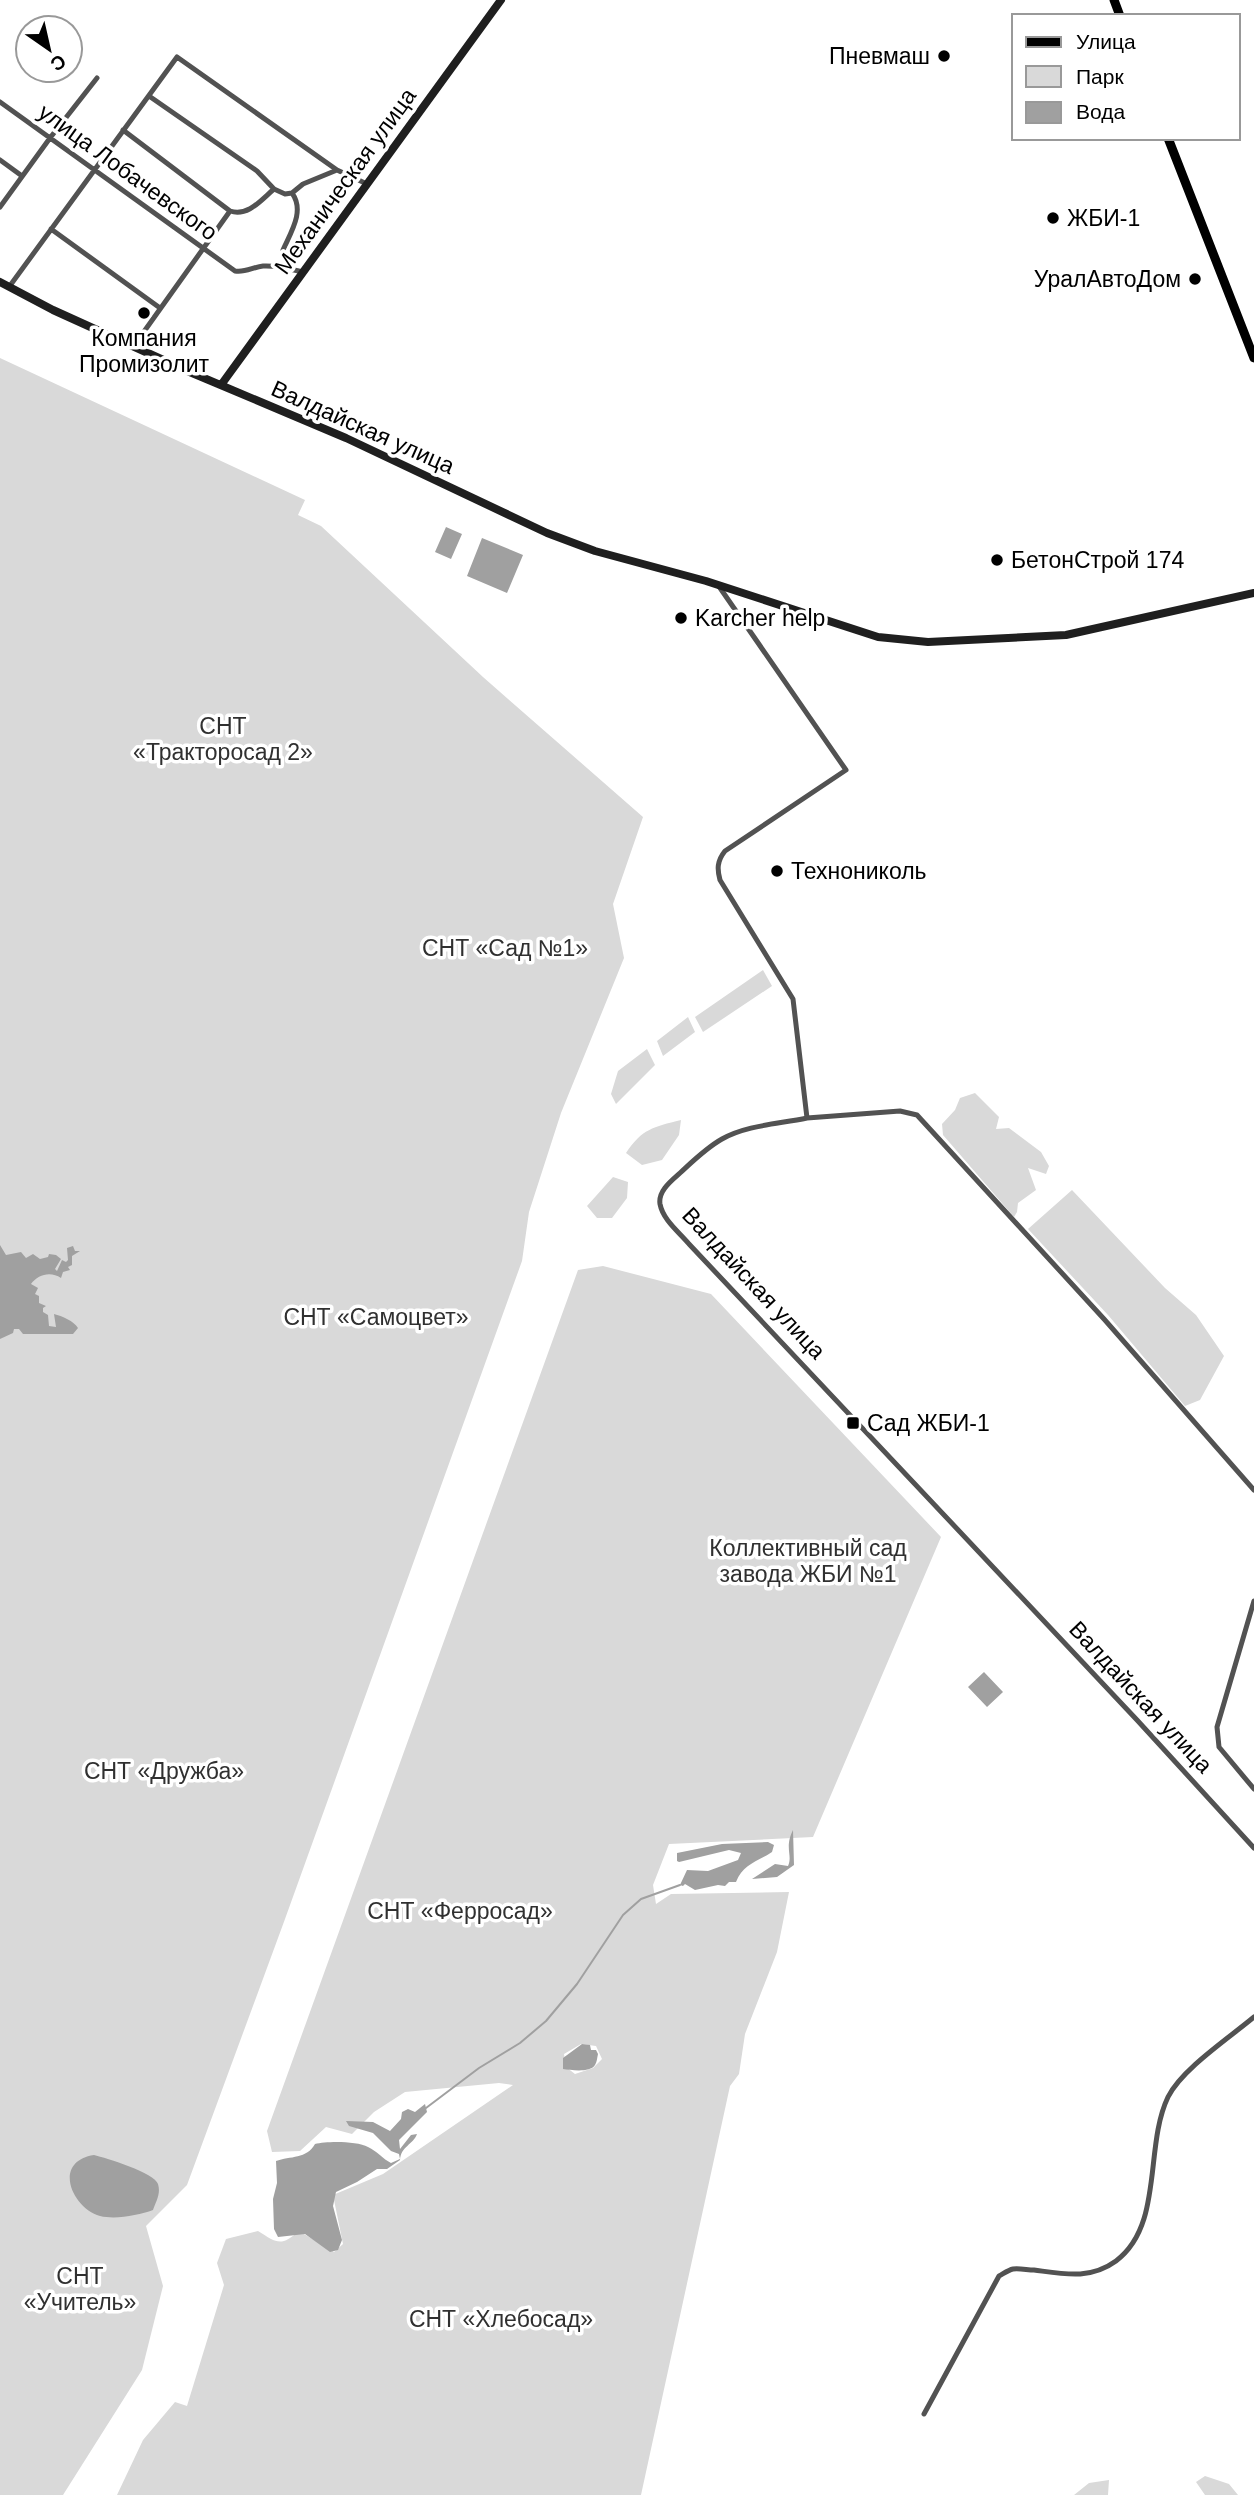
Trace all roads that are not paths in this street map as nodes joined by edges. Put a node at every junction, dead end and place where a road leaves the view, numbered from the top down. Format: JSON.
{"nodes":[{"id":1,"x":501,"y":0,"type":"edge"},
{"id":2,"x":97,"y":78,"type":"dead end"},
{"id":3,"x":149,"y":96,"type":"junction"},
{"id":4,"x":0,"y":102,"type":"edge"},
{"id":5,"x":123,"y":130,"type":"junction"},
{"id":6,"x":50,"y":138,"type":"junction"},
{"id":7,"x":1169,"y":140,"type":"edge"},
{"id":8,"x":0,"y":160,"type":"edge"},
{"id":9,"x":94,"y":170,"type":"junction"},
{"id":10,"x":337,"y":170,"type":"junction"},
{"id":11,"x":22,"y":176,"type":"junction"},
{"id":12,"x":367,"y":184,"type":"junction"},
{"id":13,"x":274,"y":189,"type":"junction"},
{"id":14,"x":292,"y":193,"type":"junction"},
{"id":15,"x":0,"y":207,"type":"edge"},
{"id":16,"x":230,"y":211,"type":"junction"},
{"id":17,"x":51,"y":229,"type":"junction"},
{"id":18,"x":203,"y":248,"type":"junction"},
{"id":19,"x":288,"y":268,"type":"junction"},
{"id":20,"x":303,"y":272,"type":"junction"},
{"id":21,"x":0,"y":282,"type":"edge"},
{"id":22,"x":9,"y":287,"type":"junction"},
{"id":23,"x":160,"y":308,"type":"junction"},
{"id":24,"x":133,"y":346,"type":"junction"},
{"id":25,"x":1254,"y":358,"type":"edge"},
{"id":26,"x":221,"y":385,"type":"junction"},
{"id":27,"x":718,"y":586,"type":"junction"},
{"id":28,"x":1254,"y":593,"type":"edge"},
{"id":29,"x":807,"y":1118,"type":"junction"},
{"id":30,"x":1254,"y":1490,"type":"edge"},
{"id":31,"x":1254,"y":1601,"type":"edge"},
{"id":32,"x":1254,"y":1789,"type":"edge"},
{"id":33,"x":1254,"y":1848,"type":"edge"},
{"id":34,"x":1254,"y":2018,"type":"edge"},
{"id":35,"x":924,"y":2414,"type":"dead end"}],
"edges":[{"from":1,"to":12,"type":"street","name":"Механическая улица"},
{"from":2,"to":6,"type":"street"},
{"from":3,"to":5,"type":"street"},
{"from":3,"to":10,"type":"street"},
{"from":3,"to":13,"type":"street"},
{"from":4,"to":6,"type":"street","name":"улица Лобачевского"},
{"from":5,"to":9,"type":"street"},
{"from":5,"to":16,"type":"street"},
{"from":6,"to":9,"type":"street","name":"улица Лобачевского"},
{"from":6,"to":11,"type":"street"},
{"from":7,"to":25,"type":"main road"},
{"from":8,"to":11,"type":"street"},
{"from":9,"to":17,"type":"street"},
{"from":9,"to":18,"type":"street","name":"улица Лобачевского"},
{"from":10,"to":12,"type":"street"},
{"from":10,"to":14,"type":"street"},
{"from":11,"to":15,"type":"street"},
{"from":12,"to":20,"type":"street","name":"Механическая улица"},
{"from":13,"to":14,"type":"street"},
{"from":13,"to":16,"type":"street"},
{"from":14,"to":19,"type":"street"},
{"from":16,"to":18,"type":"street"},
{"from":17,"to":22,"type":"street"},
{"from":17,"to":23,"type":"street"},
{"from":18,"to":19,"type":"street","name":"улица Лобачевского"},
{"from":18,"to":23,"type":"street"},
{"from":19,"to":20,"type":"street"},
{"from":20,"to":26,"type":"street","name":"Механическая улица"},
{"from":21,"to":22,"type":"street","name":"Валдайская улица"},
{"from":22,"to":24,"type":"street","name":"Валдайская улица"},
{"from":23,"to":24,"type":"street"},
{"from":24,"to":26,"type":"street","name":"Валдайская улица"},
{"from":26,"to":27,"type":"street","name":"Валдайская улица"},
{"from":27,"to":28,"type":"street","name":"Валдайская улица"},
{"from":27,"to":29,"type":"street"},
{"from":29,"to":30,"type":"street"},
{"from":29,"to":33,"type":"street","name":"Валдайская улица"},
{"from":31,"to":32,"type":"street"},
{"from":34,"to":35,"type":"street"}]}
